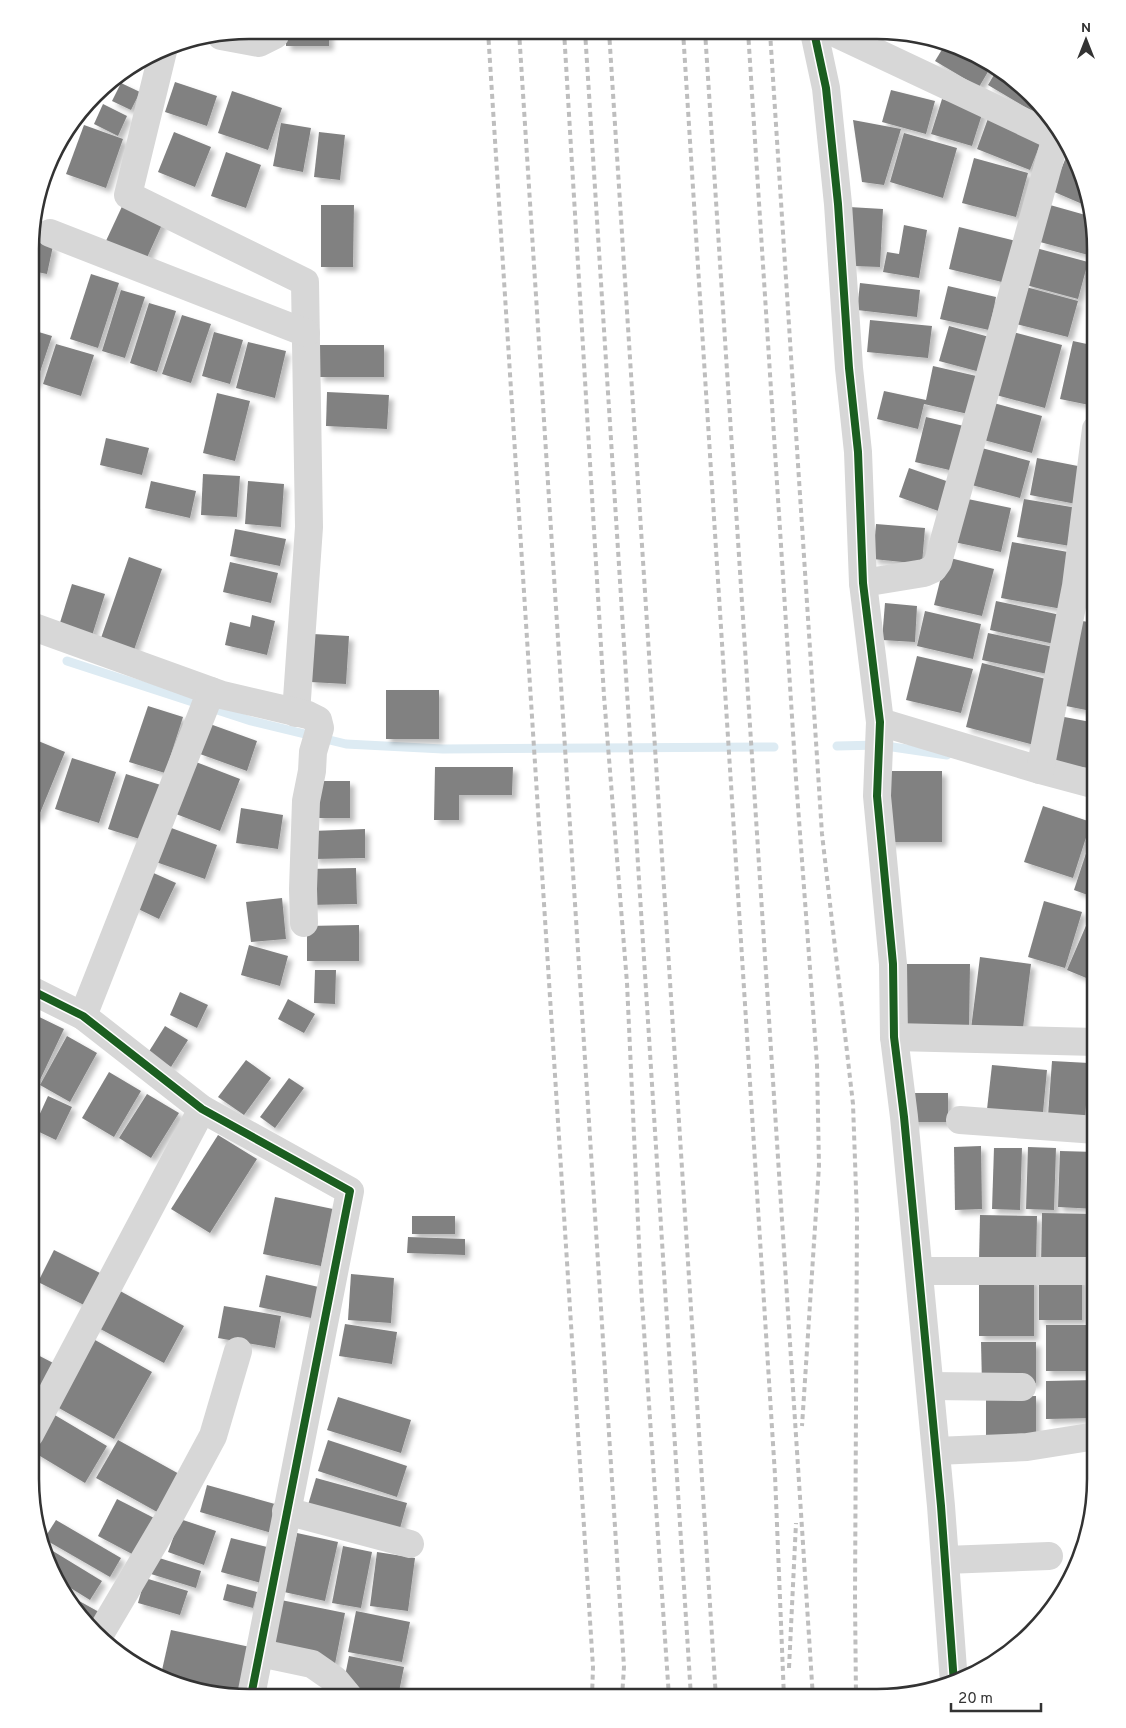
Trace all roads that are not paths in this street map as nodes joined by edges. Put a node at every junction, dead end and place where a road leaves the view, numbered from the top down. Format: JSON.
{"nodes":[{"id":1,"x":235,"y":39,"type":"edge"},
{"id":2,"x":266,"y":39,"type":"edge"},
{"id":3,"x":816,"y":39,"type":"edge"},
{"id":4,"x":848,"y":39,"type":"edge"},
{"id":5,"x":161,"y":58,"type":"edge"},
{"id":6,"x":1055,"y":138,"type":"edge"},
{"id":7,"x":1060,"y":146,"type":"edge"},
{"id":8,"x":50,"y":233,"type":"dead end"},
{"id":9,"x":306,"y":333,"type":"junction"},
{"id":10,"x":1087,"y":500,"type":"edge"},
{"id":11,"x":862,"y":583,"type":"junction"},
{"id":12,"x":39,"y":629,"type":"edge"},
{"id":13,"x":211,"y":692,"type":"junction"},
{"id":14,"x":296,"y":713,"type":"junction"},
{"id":15,"x":880,"y":722,"type":"junction"},
{"id":16,"x":1040,"y":770,"type":"junction"},
{"id":17,"x":1087,"y":783,"type":"edge"},
{"id":18,"x":304,"y":923,"type":"dead end"},
{"id":19,"x":39,"y":994,"type":"edge"},
{"id":20,"x":83,"y":1016,"type":"junction"},
{"id":21,"x":894,"y":1037,"type":"junction"},
{"id":22,"x":1087,"y":1042,"type":"edge"},
{"id":23,"x":202,"y":1109,"type":"junction"},
{"id":24,"x":960,"y":1120,"type":"dead end"},
{"id":25,"x":1087,"y":1129,"type":"edge"},
{"id":26,"x":919,"y":1271,"type":"junction"},
{"id":27,"x":1087,"y":1272,"type":"edge"},
{"id":28,"x":238,"y":1351,"type":"dead end"},
{"id":29,"x":930,"y":1386,"type":"junction"},
{"id":30,"x":1022,"y":1387,"type":"dead end"},
{"id":31,"x":39,"y":1417,"type":"edge"},
{"id":32,"x":1087,"y":1437,"type":"edge"},
{"id":33,"x":936,"y":1451,"type":"junction"},
{"id":34,"x":286,"y":1511,"type":"junction"},
{"id":35,"x":410,"y":1544,"type":"dead end"},
{"id":36,"x":1049,"y":1556,"type":"dead end"},
{"id":37,"x":945,"y":1560,"type":"junction"},
{"id":38,"x":102,"y":1630,"type":"edge"},
{"id":39,"x":260,"y":1653,"type":"junction"},
{"id":40,"x":953,"y":1675,"type":"edge"},
{"id":41,"x":252,"y":1689,"type":"edge"},
{"id":42,"x":342,"y":1689,"type":"edge"}],
"edges":[{"from":1,"to":2,"type":"street"},
{"from":3,"to":11,"type":"street"},
{"from":4,"to":6,"type":"street"},
{"from":5,"to":9,"type":"street"},
{"from":7,"to":11,"type":"street"},
{"from":8,"to":9,"type":"street"},
{"from":9,"to":14,"type":"street"},
{"from":10,"to":16,"type":"street"},
{"from":11,"to":15,"type":"street"},
{"from":12,"to":13,"type":"street"},
{"from":13,"to":14,"type":"street"},
{"from":13,"to":20,"type":"street"},
{"from":14,"to":18,"type":"street"},
{"from":15,"to":16,"type":"street"},
{"from":15,"to":21,"type":"street"},
{"from":16,"to":17,"type":"street"},
{"from":19,"to":20,"type":"street"},
{"from":20,"to":23,"type":"street"},
{"from":21,"to":22,"type":"street"},
{"from":21,"to":26,"type":"street"},
{"from":23,"to":31,"type":"street"},
{"from":23,"to":34,"type":"street"},
{"from":24,"to":25,"type":"street"},
{"from":26,"to":27,"type":"street"},
{"from":26,"to":29,"type":"street"},
{"from":28,"to":38,"type":"street"},
{"from":29,"to":30,"type":"street"},
{"from":29,"to":33,"type":"street"},
{"from":32,"to":33,"type":"street"},
{"from":33,"to":37,"type":"street"},
{"from":34,"to":35,"type":"street"},
{"from":34,"to":39,"type":"street"},
{"from":36,"to":37,"type":"street"},
{"from":37,"to":40,"type":"street"},
{"from":39,"to":41,"type":"street"},
{"from":39,"to":42,"type":"street"}]}
